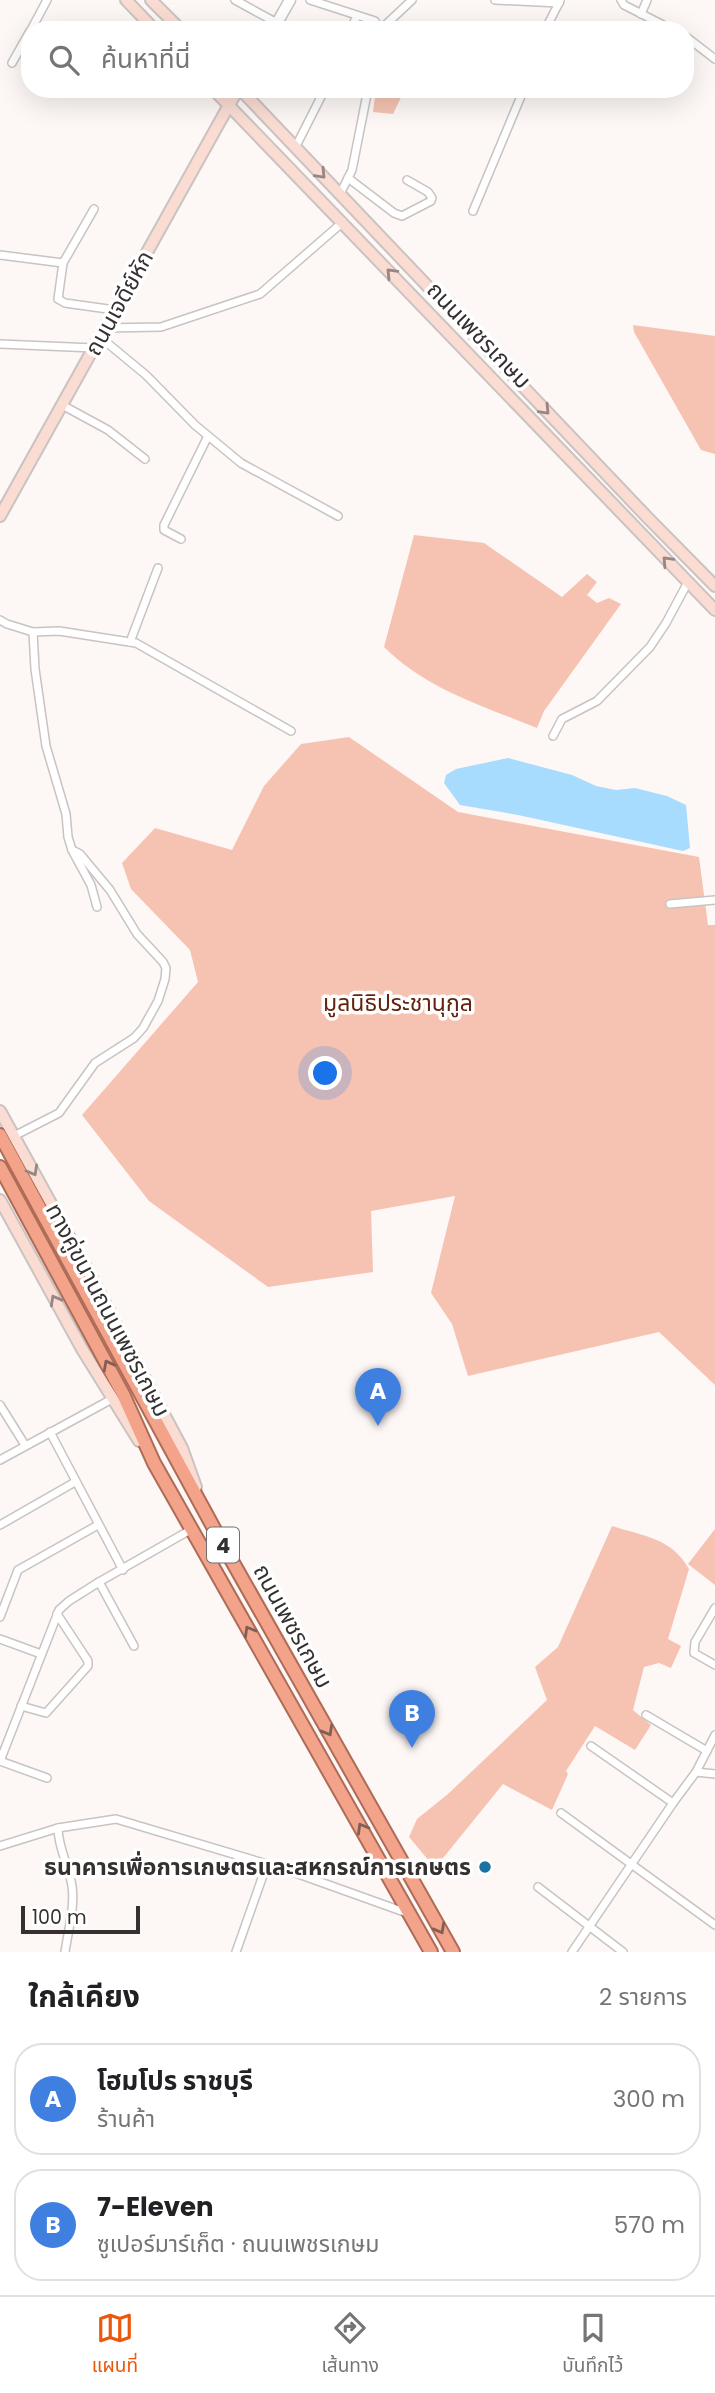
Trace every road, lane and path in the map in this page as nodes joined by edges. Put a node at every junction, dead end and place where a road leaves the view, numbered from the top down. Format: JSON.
{"nodes":[{"id":1,"x":47,"y":0,"type":"edge"},
{"id":2,"x":126,"y":0,"type":"edge"},
{"id":3,"x":151,"y":0,"type":"edge"},
{"id":4,"x":235,"y":0,"type":"edge"},
{"id":5,"x":290,"y":0,"type":"edge"},
{"id":6,"x":310,"y":0,"type":"edge"},
{"id":7,"x":412,"y":0,"type":"edge"},
{"id":8,"x":495,"y":0,"type":"edge"},
{"id":9,"x":621,"y":0,"type":"edge"},
{"id":10,"x":647,"y":0,"type":"edge"},
{"id":11,"x":560,"y":1,"type":"edge"},
{"id":12,"x":641,"y":14,"type":"junction"},
{"id":13,"x":357,"y":16,"type":"junction"},
{"id":14,"x":35,"y":21,"type":"edge"},
{"id":15,"x":146,"y":21,"type":"edge"},
{"id":16,"x":172,"y":21,"type":"edge"},
{"id":17,"x":266,"y":21,"type":"edge"},
{"id":18,"x":278,"y":21,"type":"edge"},
{"id":19,"x":355,"y":21,"type":"edge"},
{"id":20,"x":375,"y":21,"type":"edge"},
{"id":21,"x":390,"y":21,"type":"edge"},
{"id":22,"x":550,"y":21,"type":"edge"},
{"id":23,"x":655,"y":21,"type":"edge"},
{"id":24,"x":694,"y":43,"type":"edge"},
{"id":25,"x":21,"y":47,"type":"edge"},
{"id":26,"x":715,"y":59,"type":"edge"},
{"id":27,"x":12,"y":63,"type":"dead end"},
{"id":28,"x":221,"y":98,"type":"edge"},
{"id":29,"x":234,"y":98,"type":"edge"},
{"id":30,"x":248,"y":98,"type":"edge"},
{"id":31,"x":321,"y":98,"type":"edge"},
{"id":32,"x":366,"y":98,"type":"edge"},
{"id":33,"x":520,"y":98,"type":"edge"},
{"id":34,"x":229,"y":106,"type":"junction"},
{"id":35,"x":296,"y":148,"type":"junction"},
{"id":36,"x":348,"y":178,"type":"junction"},
{"id":37,"x":407,"y":180,"type":"dead end"},
{"id":38,"x":340,"y":194,"type":"junction"},
{"id":39,"x":94,"y":209,"type":"dead end"},
{"id":40,"x":473,"y":211,"type":"dead end"},
{"id":41,"x":343,"y":222,"type":"junction"},
{"id":42,"x":0,"y":255,"type":"edge"},
{"id":43,"x":63,"y":264,"type":"junction"},
{"id":44,"x":115,"y":310,"type":"junction"},
{"id":45,"x":100,"y":338,"type":"junction"},
{"id":46,"x":0,"y":345,"type":"edge"},
{"id":47,"x":62,"y":405,"type":"junction"},
{"id":48,"x":208,"y":436,"type":"junction"},
{"id":49,"x":145,"y":459,"type":"dead end"},
{"id":50,"x":0,"y":516,"type":"edge"},
{"id":51,"x":338,"y":516,"type":"dead end"},
{"id":52,"x":656,"y":526,"type":"junction"},
{"id":53,"x":645,"y":537,"type":"junction"},
{"id":54,"x":181,"y":539,"type":"dead end"},
{"id":55,"x":158,"y":568,"type":"dead end"},
{"id":56,"x":688,"y":582,"type":"junction"},
{"id":57,"x":715,"y":586,"type":"edge"},
{"id":58,"x":715,"y":610,"type":"edge"},
{"id":59,"x":0,"y":620,"type":"edge"},
{"id":60,"x":33,"y":632,"type":"junction"},
{"id":61,"x":130,"y":642,"type":"junction"},
{"id":62,"x":291,"y":731,"type":"dead end"},
{"id":63,"x":553,"y":736,"type":"dead end"},
{"id":64,"x":72,"y":850,"type":"junction"},
{"id":65,"x":715,"y":900,"type":"edge"},
{"id":66,"x":670,"y":904,"type":"dead end"},
{"id":67,"x":97,"y":907,"type":"dead end"},
{"id":68,"x":0,"y":1111,"type":"edge"},
{"id":69,"x":0,"y":1135,"type":"edge"},
{"id":70,"x":14,"y":1136,"type":"junction"},
{"id":71,"x":0,"y":1167,"type":"edge"},
{"id":72,"x":0,"y":1200,"type":"edge"},
{"id":73,"x":112,"y":1399,"type":"junction"},
{"id":74,"x":0,"y":1405,"type":"edge"},
{"id":75,"x":50,"y":1432,"type":"junction"},
{"id":76,"x":25,"y":1446,"type":"junction"},
{"id":77,"x":0,"y":1460,"type":"edge"},
{"id":78,"x":154,"y":1464,"type":"junction"},
{"id":79,"x":75,"y":1482,"type":"junction"},
{"id":80,"x":206,"y":1514,"type":"junction"},
{"id":81,"x":0,"y":1525,"type":"edge"},
{"id":82,"x":98,"y":1525,"type":"junction"},
{"id":83,"x":192,"y":1529,"type":"junction"},
{"id":84,"x":123,"y":1570,"type":"junction"},
{"id":85,"x":99,"y":1582,"type":"junction"},
{"id":86,"x":715,"y":1608,"type":"edge"},
{"id":87,"x":57,"y":1614,"type":"junction"},
{"id":88,"x":0,"y":1616,"type":"edge"},
{"id":89,"x":0,"y":1639,"type":"edge"},
{"id":90,"x":134,"y":1646,"type":"dead end"},
{"id":91,"x":41,"y":1654,"type":"junction"},
{"id":92,"x":715,"y":1665,"type":"edge"},
{"id":93,"x":21,"y":1706,"type":"junction"},
{"id":94,"x":646,"y":1715,"type":"dead end"},
{"id":95,"x":715,"y":1735,"type":"edge"},
{"id":96,"x":591,"y":1745,"type":"dead end"},
{"id":97,"x":706,"y":1751,"type":"junction"},
{"id":98,"x":0,"y":1761,"type":"edge"},
{"id":99,"x":696,"y":1772,"type":"junction"},
{"id":100,"x":715,"y":1774,"type":"edge"},
{"id":101,"x":47,"y":1778,"type":"dead end"},
{"id":102,"x":673,"y":1802,"type":"junction"},
{"id":103,"x":561,"y":1813,"type":"dead end"},
{"id":104,"x":58,"y":1828,"type":"junction"},
{"id":105,"x":0,"y":1846,"type":"edge"},
{"id":106,"x":267,"y":1864,"type":"junction"},
{"id":107,"x":633,"y":1864,"type":"junction"},
{"id":108,"x":538,"y":1887,"type":"dead end"},
{"id":109,"x":411,"y":1914,"type":"junction"},
{"id":110,"x":715,"y":1925,"type":"edge"},
{"id":111,"x":590,"y":1927,"type":"junction"},
{"id":112,"x":65,"y":1952,"type":"edge"},
{"id":113,"x":236,"y":1952,"type":"edge"},
{"id":114,"x":431,"y":1952,"type":"edge"},
{"id":115,"x":453,"y":1952,"type":"edge"},
{"id":116,"x":572,"y":1952,"type":"edge"},
{"id":117,"x":623,"y":1952,"type":"edge"}],
"edges":[{"from":1,"to":14,"type":"street"},
{"from":2,"to":15,"type":"main road"},
{"from":3,"to":16,"type":"main road"},
{"from":4,"to":17,"type":"street"},
{"from":5,"to":18,"type":"street"},
{"from":6,"to":13,"type":"street"},
{"from":7,"to":21,"type":"street"},
{"from":8,"to":11,"type":"street"},
{"from":9,"to":12,"type":"street"},
{"from":10,"to":12,"type":"street"},
{"from":11,"to":22,"type":"street"},
{"from":12,"to":23,"type":"street"},
{"from":13,"to":19,"type":"street"},
{"from":13,"to":20,"type":"street"},
{"from":24,"to":26,"type":"street"},
{"from":25,"to":27,"type":"street"},
{"from":28,"to":34,"type":"main road","name":"ถนนเพชรเกษม"},
{"from":29,"to":34,"type":"main road","name":"ถนนเจดีย์หัก"},
{"from":30,"to":35,"type":"main road","name":"ถนนเพชรเกษม"},
{"from":31,"to":35,"type":"street"},
{"from":32,"to":36,"type":"street"},
{"from":33,"to":40,"type":"street"},
{"from":34,"to":41,"type":"main road","name":"ถนนเพชรเกษม"},
{"from":34,"to":44,"type":"main road","name":"ถนนเจดีย์หัก"},
{"from":35,"to":38,"type":"main road","name":"ถนนเพชรเกษม","one_way":true},
{"from":36,"to":37,"type":"street"},
{"from":36,"to":38,"type":"street"},
{"from":38,"to":52,"type":"main road","name":"ถนนเพชรเกษม","one_way":true},
{"from":39,"to":43,"type":"street"},
{"from":41,"to":45,"type":"street"},
{"from":53,"to":41,"type":"main road","name":"ถนนเพชรเกษม","one_way":true},
{"from":42,"to":43,"type":"street"},
{"from":43,"to":44,"type":"street"},
{"from":44,"to":45,"type":"main road","name":"ถนนเจดีย์หัก"},
{"from":45,"to":46,"type":"street"},
{"from":45,"to":47,"type":"main road","name":"ถนนเจดีย์หัก"},
{"from":45,"to":48,"type":"street"},
{"from":47,"to":49,"type":"street"},
{"from":47,"to":50,"type":"main road","name":"ถนนเจดีย์หัก"},
{"from":48,"to":51,"type":"street"},
{"from":48,"to":54,"type":"street"},
{"from":52,"to":53,"type":"main road"},
{"from":52,"to":57,"type":"main road","name":"ถนนเพชรเกษม"},
{"from":56,"to":53,"type":"main road","name":"ถนนเพชรเกษม","one_way":true},
{"from":55,"to":61,"type":"street"},
{"from":56,"to":58,"type":"main road","name":"ถนนเพชรเกษม"},
{"from":56,"to":63,"type":"street"},
{"from":59,"to":60,"type":"street"},
{"from":60,"to":61,"type":"street"},
{"from":60,"to":64,"type":"street"},
{"from":61,"to":62,"type":"street"},
{"from":64,"to":67,"type":"street"},
{"from":64,"to":70,"type":"street"},
{"from":65,"to":66,"type":"street"},
{"from":68,"to":70,"type":"main road","name":"ทางคู่ขนานถนนเพชรเกษม","number":"4"},
{"from":69,"to":80,"type":"highway","name":"ถนนเพชรเกษม","number":"4"},
{"from":70,"to":80,"type":"main road","name":"ทางคู่ขนานถนนเพชรเกษม","number":"4","one_way":true},
{"from":78,"to":71,"type":"highway","name":"ถนนเพชรเกษม","number":"4","one_way":true},
{"from":73,"to":72,"type":"main road","name":"ทางคู่ขนานถนนเพชรเกษม","number":"4","one_way":true},
{"from":73,"to":75,"type":"street"},
{"from":73,"to":78,"type":"main road","name":"ทางคู่ขนานถนนเพชรเกษม","number":"4"},
{"from":74,"to":76,"type":"street"},
{"from":75,"to":76,"type":"street"},
{"from":75,"to":79,"type":"street"},
{"from":76,"to":77,"type":"street"},
{"from":78,"to":83,"type":"highway","name":"ถนนเพชรเกษม","number":"4"},
{"from":79,"to":81,"type":"street"},
{"from":79,"to":82,"type":"street"},
{"from":80,"to":115,"type":"highway","name":"ถนนเพชรเกษม","number":"4","one_way":true},
{"from":82,"to":84,"type":"street"},
{"from":82,"to":88,"type":"street"},
{"from":83,"to":84,"type":"street"},
{"from":109,"to":83,"type":"highway","name":"ถนนเพชรเกษม","number":"4","one_way":true},
{"from":84,"to":85,"type":"street"},
{"from":85,"to":87,"type":"street"},
{"from":85,"to":90,"type":"street"},
{"from":86,"to":92,"type":"street"},
{"from":87,"to":91,"type":"street"},
{"from":87,"to":93,"type":"street"},
{"from":89,"to":91,"type":"street"},
{"from":91,"to":93,"type":"street"},
{"from":93,"to":98,"type":"street"},
{"from":94,"to":97,"type":"street"},
{"from":95,"to":97,"type":"street"},
{"from":96,"to":102,"type":"street"},
{"from":97,"to":99,"type":"street"},
{"from":98,"to":101,"type":"street"},
{"from":99,"to":100,"type":"street"},
{"from":99,"to":102,"type":"street"},
{"from":102,"to":107,"type":"street"},
{"from":103,"to":107,"type":"street"},
{"from":104,"to":105,"type":"street"},
{"from":104,"to":106,"type":"street"},
{"from":104,"to":112,"type":"street"},
{"from":106,"to":109,"type":"street"},
{"from":106,"to":113,"type":"street"},
{"from":107,"to":110,"type":"street"},
{"from":107,"to":111,"type":"street"},
{"from":108,"to":111,"type":"street"},
{"from":109,"to":114,"type":"highway","name":"ถนนเพชรเกษม","number":"4"},
{"from":111,"to":116,"type":"street"},
{"from":111,"to":117,"type":"street"}]}
